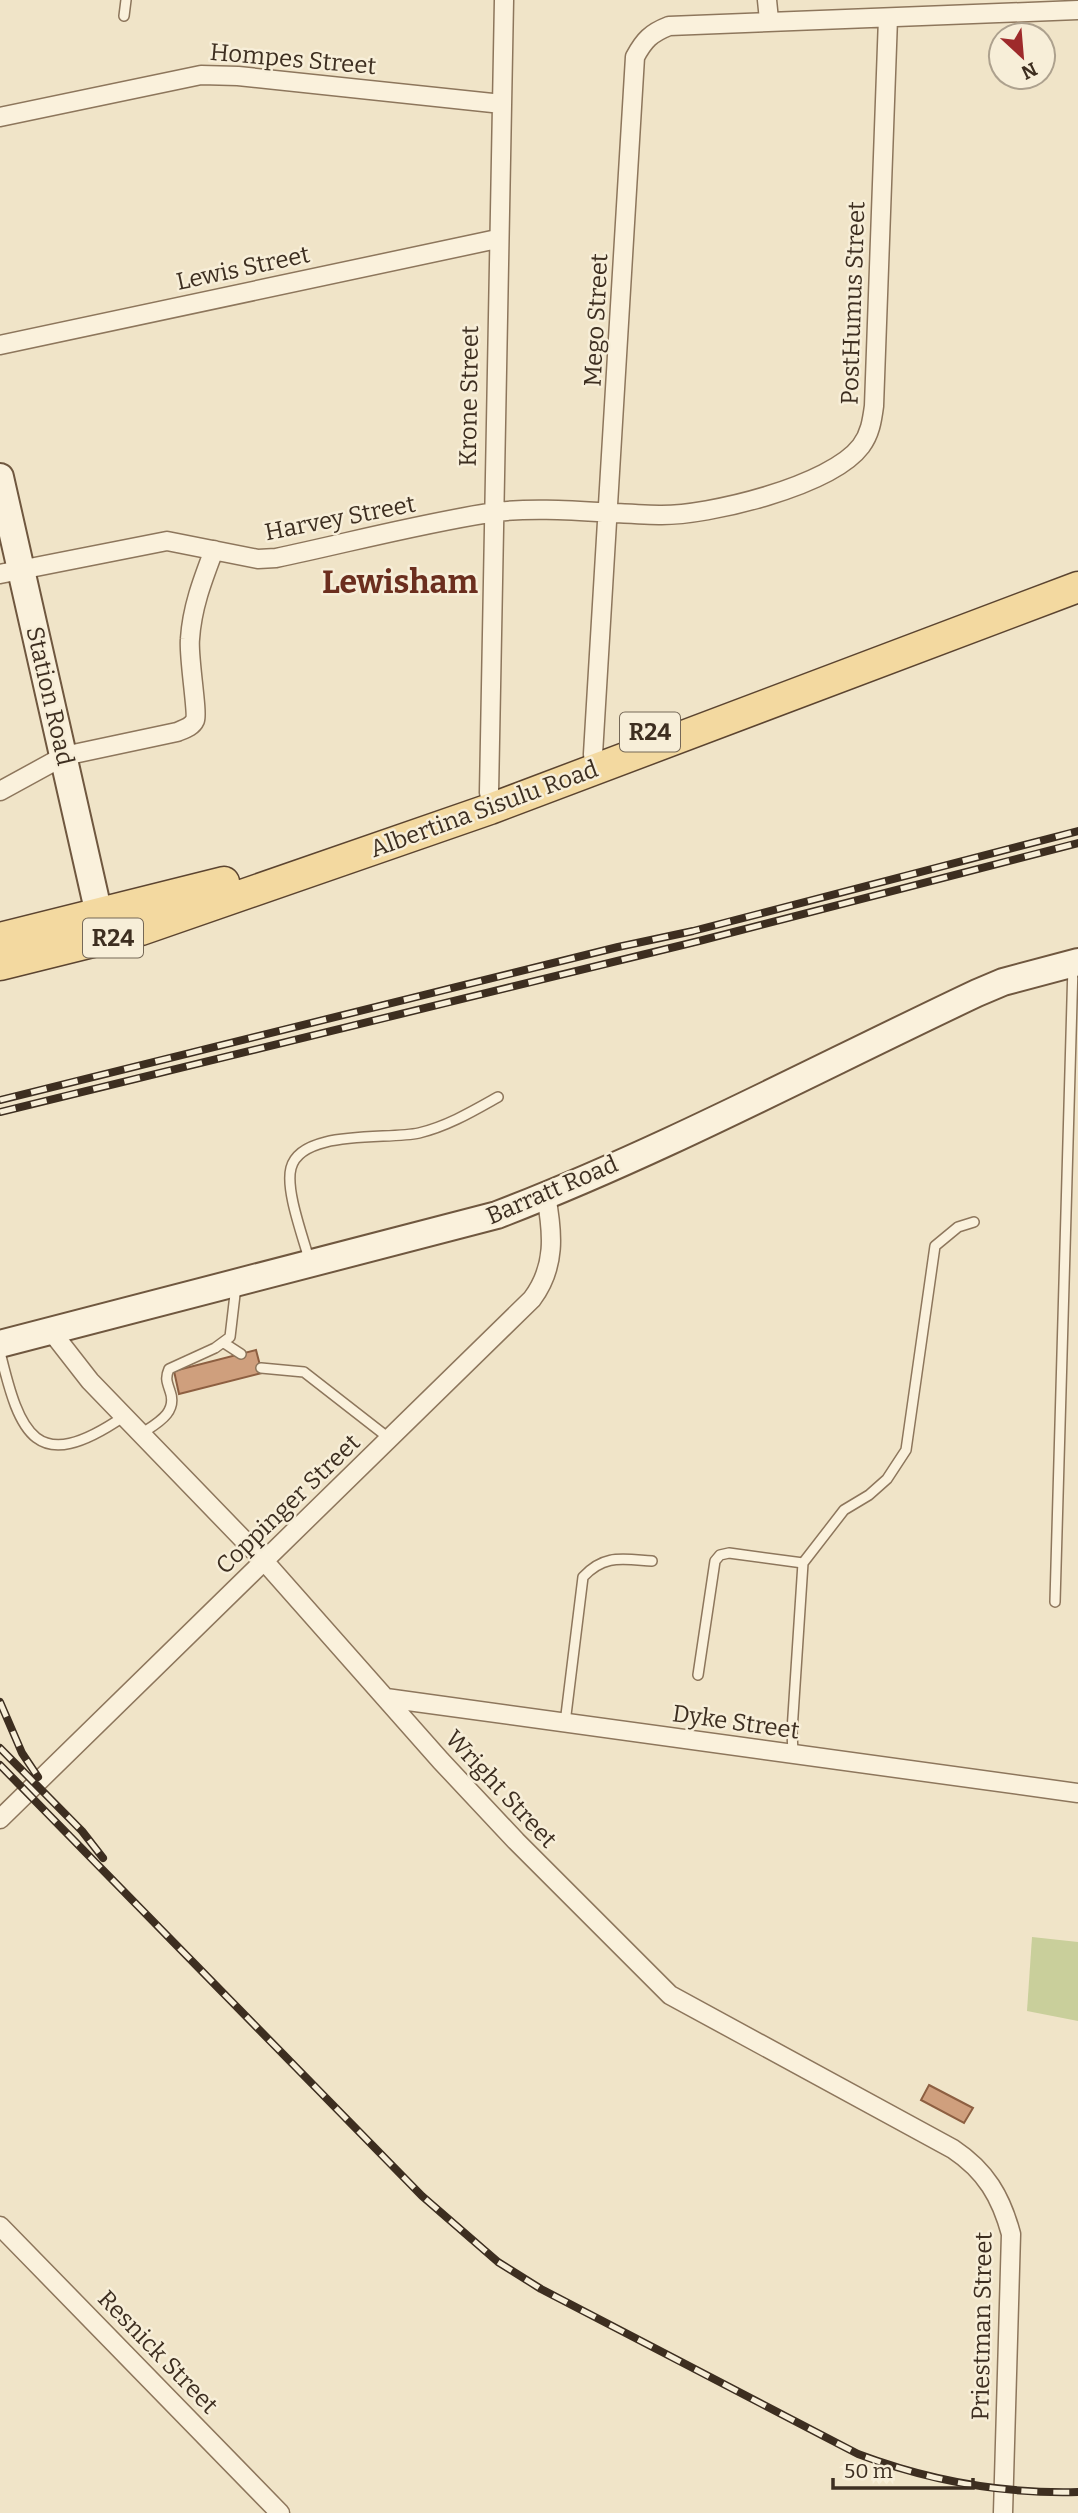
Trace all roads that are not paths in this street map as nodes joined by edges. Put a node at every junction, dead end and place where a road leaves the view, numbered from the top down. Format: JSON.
{"nodes":[{"id":1,"x":126,"y":0,"type":"edge"},
{"id":2,"x":503,"y":0,"type":"edge"},
{"id":3,"x":767,"y":0,"type":"edge"},
{"id":4,"x":1078,"y":10,"type":"edge"},
{"id":5,"x":124,"y":16,"type":"dead end"},
{"id":6,"x":888,"y":18,"type":"junction"},
{"id":7,"x":769,"y":20,"type":"junction"},
{"id":8,"x":502,"y":104,"type":"junction"},
{"id":9,"x":0,"y":117,"type":"edge"},
{"id":10,"x":497,"y":239,"type":"junction"},
{"id":11,"x":0,"y":345,"type":"edge"},
{"id":12,"x":0,"y":477,"type":"edge"},
{"id":13,"x":610,"y":512,"type":"junction"},
{"id":14,"x":491,"y":513,"type":"junction"},
{"id":15,"x":214,"y":550,"type":"junction"},
{"id":16,"x":1078,"y":569,"type":"edge"},
{"id":17,"x":10,"y":572,"type":"edge"},
{"id":18,"x":1078,"y":587,"type":"edge"},
{"id":19,"x":64,"y":756,"type":"junction"},
{"id":20,"x":594,"y":761,"type":"junction"},
{"id":21,"x":0,"y":791,"type":"edge"},
{"id":22,"x":489,"y":793,"type":"junction"},
{"id":23,"x":102,"y":928,"type":"junction"},
{"id":24,"x":0,"y":938,"type":"edge"},
{"id":25,"x":1075,"y":963,"type":"edge"},
{"id":26,"x":0,"y":965,"type":"edge"},
{"id":27,"x":498,"y":1097,"type":"dead end"},
{"id":28,"x":546,"y":1196,"type":"junction"},
{"id":29,"x":974,"y":1223,"type":"dead end"},
{"id":30,"x":310,"y":1264,"type":"junction"},
{"id":31,"x":236,"y":1284,"type":"junction"},
{"id":32,"x":51,"y":1331,"type":"junction"},
{"id":33,"x":224,"y":1343,"type":"junction"},
{"id":34,"x":0,"y":1344,"type":"edge"},
{"id":35,"x":0,"y":1352,"type":"edge"},
{"id":36,"x":241,"y":1354,"type":"dead end"},
{"id":37,"x":261,"y":1368,"type":"dead end"},
{"id":38,"x":123,"y":1417,"type":"junction"},
{"id":39,"x":140,"y":1435,"type":"junction"},
{"id":40,"x":390,"y":1439,"type":"junction"},
{"id":41,"x":652,"y":1561,"type":"dead end"},
{"id":42,"x":265,"y":1562,"type":"junction"},
{"id":43,"x":803,"y":1563,"type":"junction"},
{"id":44,"x":1055,"y":1602,"type":"dead end"},
{"id":45,"x":698,"y":1675,"type":"dead end"},
{"id":46,"x":386,"y":1698,"type":"junction"},
{"id":47,"x":565,"y":1723,"type":"junction"},
{"id":48,"x":793,"y":1754,"type":"junction"},
{"id":49,"x":1078,"y":1793,"type":"edge"},
{"id":50,"x":0,"y":1819,"type":"edge"},
{"id":51,"x":992,"y":2185,"type":"joint"},
{"id":52,"x":0,"y":2226,"type":"edge"},
{"id":53,"x":280,"y":2513,"type":"edge"},
{"id":54,"x":1003,"y":2513,"type":"edge"}],
"edges":[{"from":1,"to":5,"type":"lane"},
{"from":2,"to":8,"type":"street","name":"Krone Street"},
{"from":3,"to":7,"type":"street"},
{"from":4,"to":6,"type":"street","name":"Mego Street"},
{"from":6,"to":7,"type":"street","name":"Mego Street"},
{"from":6,"to":13,"type":"street","name":"PostHumus Street"},
{"from":7,"to":13,"type":"street","name":"Mego Street"},
{"from":8,"to":9,"type":"street","name":"Hompes Street"},
{"from":8,"to":10,"type":"street","name":"Krone Street"},
{"from":10,"to":11,"type":"street","name":"Lewis Street"},
{"from":10,"to":14,"type":"street","name":"Krone Street"},
{"from":12,"to":17,"type":"main road","name":"Station Road"},
{"from":13,"to":14,"type":"street","name":"Harvey Street"},
{"from":13,"to":20,"type":"street","name":"Mego Street"},
{"from":14,"to":15,"type":"street","name":"Harvey Street"},
{"from":14,"to":22,"type":"street","name":"Krone Street"},
{"from":15,"to":17,"type":"street","name":"Harvey Street"},
{"from":15,"to":19,"type":"street"},
{"from":16,"to":20,"type":"main road","name":"Albertina Sisulu Road","number":"R24"},
{"from":17,"to":19,"type":"main road","name":"Station Road"},
{"from":18,"to":20,"type":"main road","name":"Albertina Sisulu Road","number":"R24"},
{"from":19,"to":21,"type":"street"},
{"from":19,"to":23,"type":"main road","name":"Station Road"},
{"from":20,"to":22,"type":"main road","name":"Albertina Sisulu Road","number":"R24"},
{"from":20,"to":23,"type":"main road","name":"Albertina Sisulu Road","number":"R24"},
{"from":22,"to":23,"type":"main road","name":"Albertina Sisulu Road","number":"R24"},
{"from":23,"to":24,"type":"main road","name":"Albertina Sisulu Road","number":"R24"},
{"from":23,"to":26,"type":"main road","name":"Albertina Sisulu Road","number":"R24"},
{"from":25,"to":28,"type":"main road","name":"Barratt Road"},
{"from":25,"to":44,"type":"lane"},
{"from":27,"to":30,"type":"lane"},
{"from":28,"to":30,"type":"main road","name":"Barratt Road"},
{"from":28,"to":40,"type":"street","name":"Coppinger Street"},
{"from":29,"to":43,"type":"lane"},
{"from":30,"to":31,"type":"main road","name":"Barratt Road"},
{"from":31,"to":32,"type":"main road","name":"Barratt Road"},
{"from":31,"to":33,"type":"lane"},
{"from":32,"to":34,"type":"main road","name":"Barratt Road"},
{"from":32,"to":38,"type":"street","name":"Wright Street"},
{"from":33,"to":36,"type":"lane"},
{"from":33,"to":39,"type":"lane"},
{"from":35,"to":38,"type":"lane"},
{"from":37,"to":40,"type":"lane"},
{"from":38,"to":39,"type":"street","name":"Wright Street"},
{"from":39,"to":42,"type":"street","name":"Wright Street"},
{"from":40,"to":42,"type":"street","name":"Coppinger Street"},
{"from":41,"to":47,"type":"lane"},
{"from":42,"to":46,"type":"street","name":"Wright Street"},
{"from":42,"to":50,"type":"street","name":"Coppinger Street"},
{"from":43,"to":45,"type":"lane"},
{"from":43,"to":48,"type":"lane"},
{"from":46,"to":47,"type":"street","name":"Dyke Street"},
{"from":46,"to":51,"type":"street","name":"Wright Street"},
{"from":47,"to":48,"type":"street","name":"Dyke Street"},
{"from":48,"to":49,"type":"street","name":"Dyke Street"},
{"from":51,"to":54,"type":"street","name":"Priestman Street"},
{"from":52,"to":53,"type":"street","name":"Resnick Street"}]}
